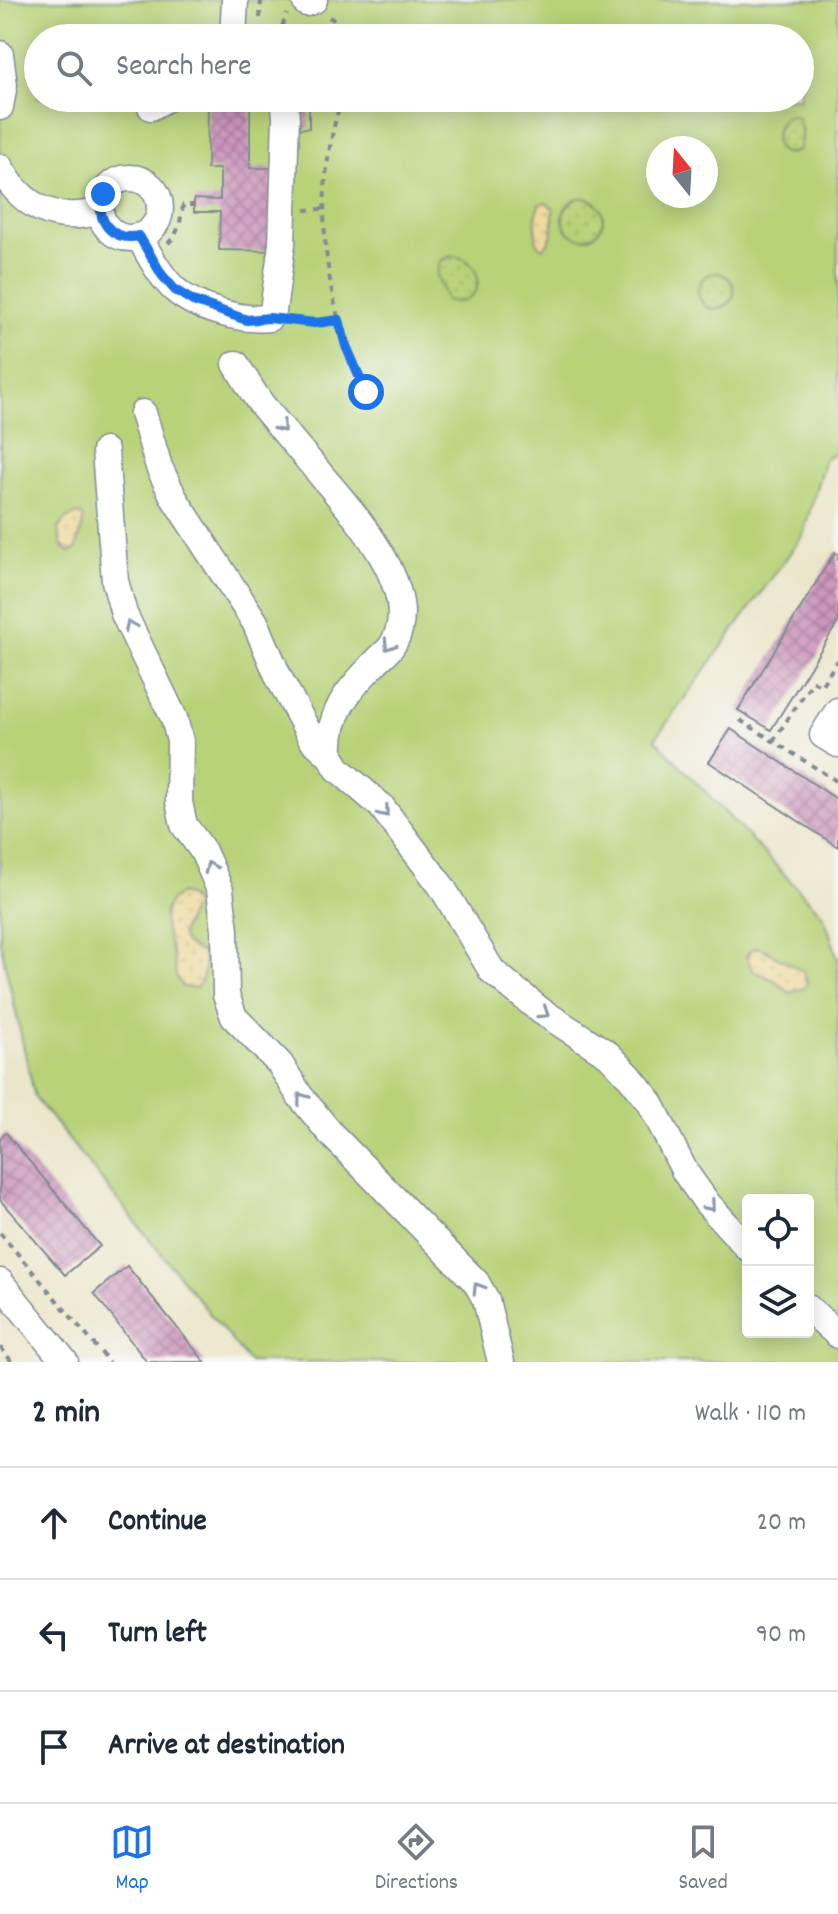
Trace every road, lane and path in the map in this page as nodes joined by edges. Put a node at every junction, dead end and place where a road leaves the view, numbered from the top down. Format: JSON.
{"nodes":[{"id":1,"x":235,"y":0,"type":"edge"},
{"id":2,"x":310,"y":1,"type":"edge"},
{"id":3,"x":234,"y":24,"type":"edge"},
{"id":4,"x":343,"y":24,"type":"edge"},
{"id":5,"x":0,"y":54,"type":"edge"},
{"id":6,"x":0,"y":107,"type":"edge"},
{"id":7,"x":285,"y":112,"type":"edge"},
{"id":8,"x":338,"y":112,"type":"edge"},
{"id":9,"x":0,"y":167,"type":"edge"},
{"id":10,"x":195,"y":205,"type":"dead end"},
{"id":11,"x":100,"y":211,"type":"junction"},
{"id":12,"x":144,"y":245,"type":"junction"},
{"id":13,"x":269,"y":318,"type":"junction"},
{"id":14,"x":339,"y":320,"type":"junction"},
{"id":15,"x":236,"y":364,"type":"dead end"},
{"id":16,"x":376,"y":410,"type":"dead end"},
{"id":17,"x":143,"y":413,"type":"dead end"},
{"id":18,"x":105,"y":451,"type":"dead end"},
{"id":19,"x":838,"y":660,"type":"edge"},
{"id":20,"x":838,"y":711,"type":"edge"},
{"id":21,"x":740,"y":720,"type":"dead end"},
{"id":22,"x":773,"y":741,"type":"junction"},
{"id":23,"x":838,"y":744,"type":"edge"},
{"id":24,"x":330,"y":756,"type":"junction"},
{"id":25,"x":838,"y":782,"type":"edge"},
{"id":26,"x":0,"y":1233,"type":"edge"},
{"id":27,"x":742,"y":1241,"type":"edge"},
{"id":28,"x":0,"y":1282,"type":"edge"},
{"id":29,"x":814,"y":1313,"type":"edge"},
{"id":30,"x":838,"y":1335,"type":"edge"},
{"id":31,"x":0,"y":1347,"type":"edge"},
{"id":32,"x":12,"y":1362,"type":"edge"},
{"id":33,"x":65,"y":1362,"type":"edge"},
{"id":34,"x":109,"y":1362,"type":"edge"},
{"id":35,"x":501,"y":1362,"type":"edge"}],
"edges":[{"from":1,"to":3,"type":"lane"},
{"from":2,"to":4,"type":"path"},
{"from":5,"to":6,"type":"lane"},
{"from":7,"to":13,"type":"lane"},
{"from":8,"to":14,"type":"path"},
{"from":9,"to":11,"type":"lane"},
{"from":10,"to":12,"type":"path"},
{"from":11,"to":12,"type":"lane"},
{"from":11,"to":12,"type":"lane"},
{"from":12,"to":13,"type":"lane"},
{"from":13,"to":14,"type":"path"},
{"from":14,"to":16,"type":"path"},
{"from":15,"to":24,"type":"lane","one_way":true},
{"from":17,"to":24,"type":"lane"},
{"from":35,"to":18,"type":"lane","one_way":true},
{"from":19,"to":22,"type":"path"},
{"from":20,"to":23,"type":"lane"},
{"from":21,"to":22,"type":"path"},
{"from":22,"to":25,"type":"path"},
{"from":24,"to":27,"type":"lane","one_way":true},
{"from":26,"to":34,"type":"path"},
{"from":28,"to":33,"type":"lane"},
{"from":29,"to":30,"type":"lane"},
{"from":31,"to":32,"type":"path"}]}
